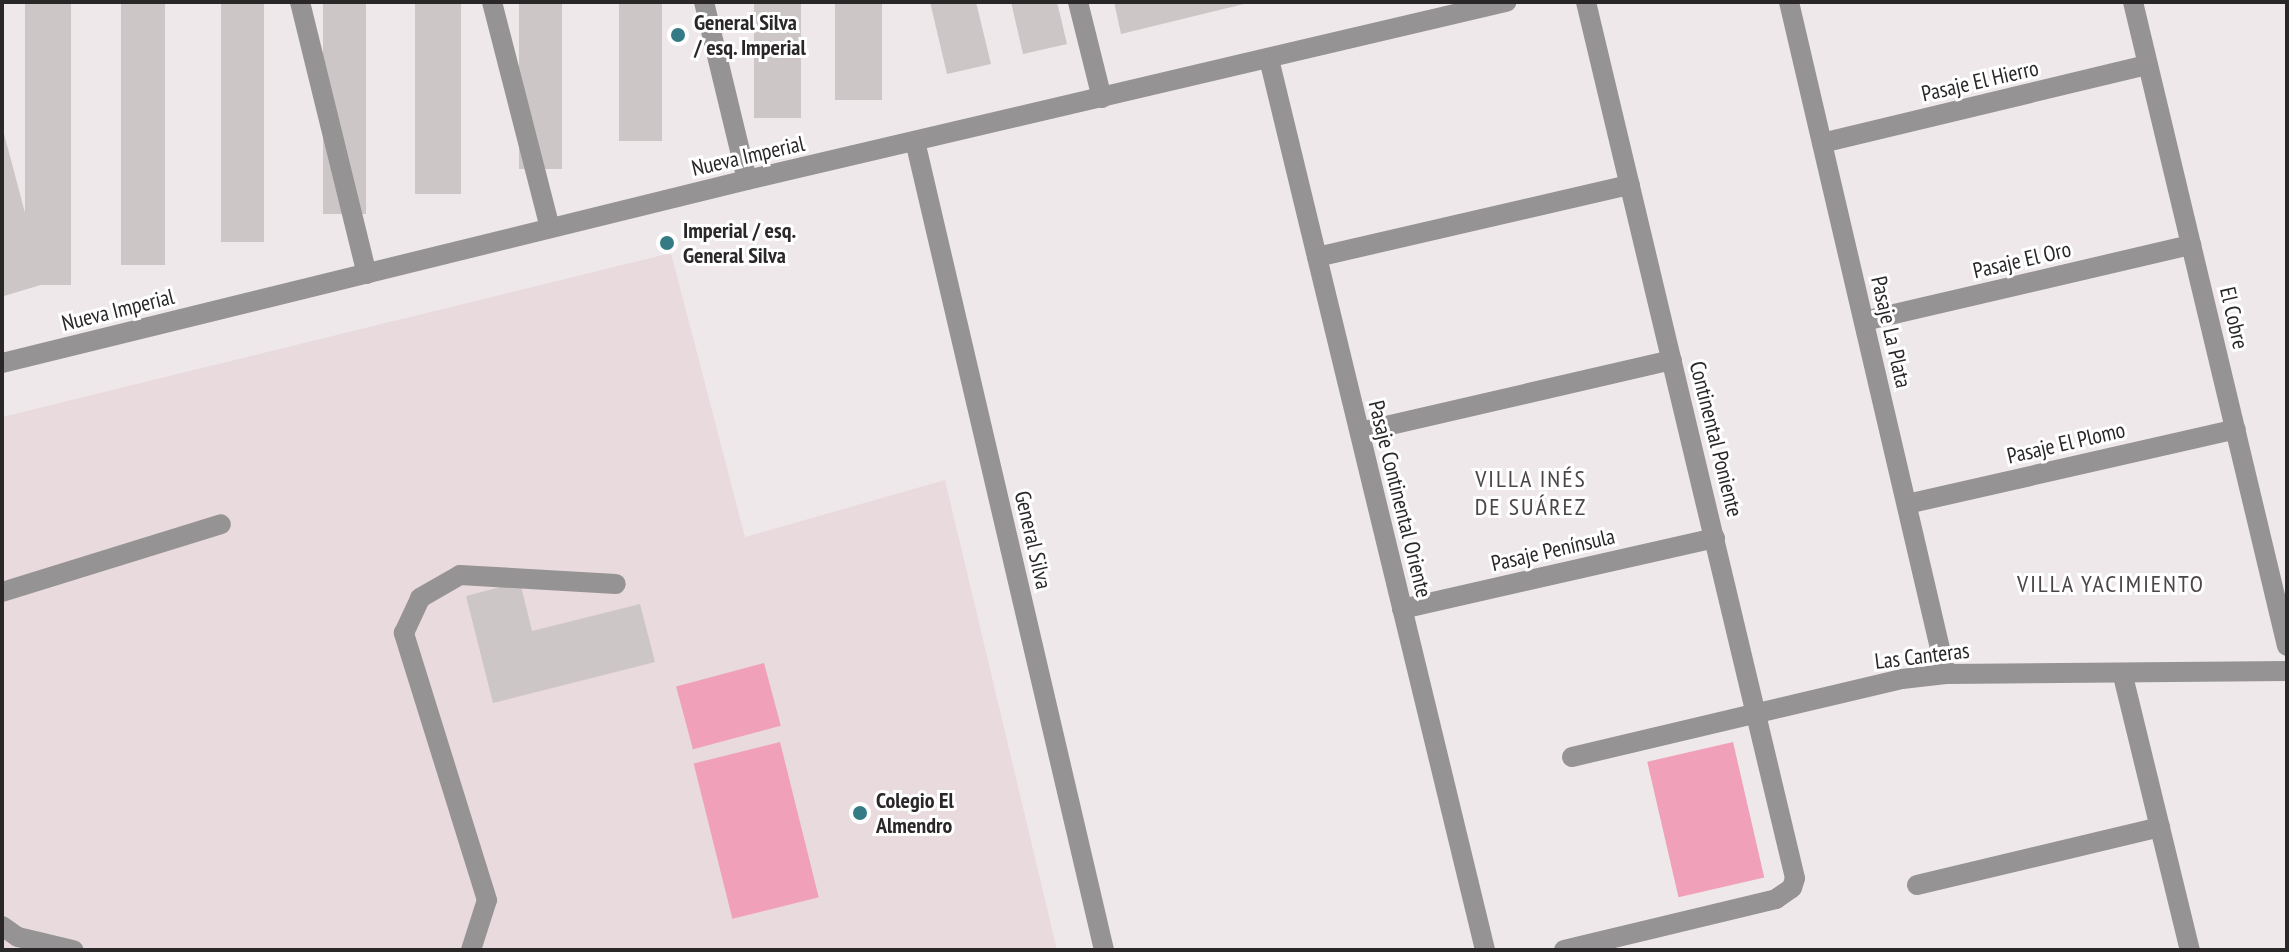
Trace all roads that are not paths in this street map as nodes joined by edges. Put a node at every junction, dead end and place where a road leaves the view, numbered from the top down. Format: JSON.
{"nodes":[{"id":1,"x":300,"y":2,"type":"edge"},
{"id":2,"x":492,"y":2,"type":"edge"},
{"id":3,"x":704,"y":2,"type":"edge"},
{"id":4,"x":1078,"y":2,"type":"edge"},
{"id":5,"x":1506,"y":2,"type":"edge"},
{"id":6,"x":1586,"y":2,"type":"edge"},
{"id":7,"x":1789,"y":2,"type":"edge"},
{"id":8,"x":2133,"y":2,"type":"edge"},
{"id":9,"x":1433,"y":11,"type":"edge"},
{"id":10,"x":1269,"y":59,"type":"junction"},
{"id":11,"x":2148,"y":65,"type":"junction"},
{"id":12,"x":1102,"y":98,"type":"junction"},
{"id":13,"x":915,"y":141,"type":"junction"},
{"id":14,"x":1822,"y":143,"type":"junction"},
{"id":15,"x":747,"y":180,"type":"junction"},
{"id":16,"x":1630,"y":185,"type":"junction"},
{"id":17,"x":550,"y":228,"type":"junction"},
{"id":18,"x":2191,"y":245,"type":"junction"},
{"id":19,"x":1317,"y":257,"type":"junction"},
{"id":20,"x":367,"y":274,"type":"junction"},
{"id":21,"x":1864,"y":321,"type":"junction"},
{"id":22,"x":1672,"y":360,"type":"junction"},
{"id":23,"x":2,"y":363,"type":"edge"},
{"id":24,"x":2236,"y":429,"type":"junction"},
{"id":25,"x":1360,"y":432,"type":"junction"},
{"id":26,"x":1907,"y":504,"type":"junction"},
{"id":27,"x":221,"y":524,"type":"dead end"},
{"id":28,"x":1715,"y":538,"type":"junction"},
{"id":29,"x":616,"y":584,"type":"dead end"},
{"id":30,"x":2,"y":592,"type":"edge"},
{"id":31,"x":1402,"y":609,"type":"junction"},
{"id":32,"x":2287,"y":646,"type":"edge"},
{"id":33,"x":2287,"y":671,"type":"edge"},
{"id":34,"x":1946,"y":674,"type":"junction"},
{"id":35,"x":2123,"y":676,"type":"junction"},
{"id":36,"x":1757,"y":713,"type":"junction"},
{"id":37,"x":1572,"y":757,"type":"dead end"},
{"id":38,"x":2160,"y":827,"type":"junction"},
{"id":39,"x":1917,"y":885,"type":"dead end"},
{"id":40,"x":2,"y":926,"type":"edge"},
{"id":41,"x":1646,"y":940,"type":"edge"},
{"id":42,"x":73,"y":950,"type":"edge"},
{"id":43,"x":471,"y":950,"type":"edge"},
{"id":44,"x":1104,"y":950,"type":"edge"},
{"id":45,"x":1485,"y":950,"type":"edge"},
{"id":46,"x":1564,"y":950,"type":"edge"},
{"id":47,"x":2190,"y":950,"type":"edge"}],
"edges":[{"from":1,"to":20,"type":"street"},
{"from":2,"to":17,"type":"street"},
{"from":3,"to":15,"type":"street"},
{"from":4,"to":12,"type":"street"},
{"from":5,"to":9,"type":"street","name":"Nueva Imperial"},
{"from":6,"to":16,"type":"street","name":"Continental Poniente"},
{"from":7,"to":14,"type":"street","name":"Pasaje La Plata"},
{"from":8,"to":11,"type":"street","name":"El Cobre"},
{"from":9,"to":10,"type":"street","name":"Nueva Imperial"},
{"from":10,"to":12,"type":"street","name":"Nueva Imperial"},
{"from":10,"to":19,"type":"street","name":"Pasaje Continental Oriente"},
{"from":11,"to":14,"type":"street","name":"Pasaje El Hierro"},
{"from":11,"to":18,"type":"street","name":"El Cobre"},
{"from":12,"to":13,"type":"street","name":"Nueva Imperial"},
{"from":13,"to":15,"type":"street","name":"Nueva Imperial"},
{"from":13,"to":44,"type":"street","name":"General Silva"},
{"from":14,"to":21,"type":"street","name":"Pasaje La Plata"},
{"from":15,"to":17,"type":"street","name":"Nueva Imperial"},
{"from":16,"to":19,"type":"street"},
{"from":16,"to":22,"type":"street","name":"Continental Poniente"},
{"from":17,"to":20,"type":"street","name":"Nueva Imperial"},
{"from":18,"to":21,"type":"street","name":"Pasaje El Oro"},
{"from":18,"to":24,"type":"street","name":"El Cobre"},
{"from":19,"to":25,"type":"street","name":"Pasaje Continental Oriente"},
{"from":20,"to":23,"type":"street","name":"Nueva Imperial"},
{"from":21,"to":26,"type":"street","name":"Pasaje La Plata"},
{"from":22,"to":25,"type":"street"},
{"from":22,"to":28,"type":"street","name":"Continental Poniente"},
{"from":24,"to":26,"type":"street","name":"Pasaje El Plomo"},
{"from":24,"to":32,"type":"street","name":"El Cobre"},
{"from":25,"to":31,"type":"street","name":"Pasaje Continental Oriente"},
{"from":26,"to":34,"type":"street","name":"Pasaje La Plata"},
{"from":27,"to":30,"type":"street"},
{"from":28,"to":31,"type":"street","name":"Pasaje Península"},
{"from":28,"to":36,"type":"street","name":"Continental Poniente"},
{"from":29,"to":43,"type":"street"},
{"from":31,"to":45,"type":"street","name":"Pasaje Continental Oriente"},
{"from":33,"to":35,"type":"street","name":"Las Canteras"},
{"from":34,"to":35,"type":"street","name":"Las Canteras"},
{"from":34,"to":36,"type":"street","name":"Las Canteras"},
{"from":35,"to":38,"type":"street"},
{"from":36,"to":37,"type":"street","name":"Las Canteras"},
{"from":36,"to":41,"type":"street","name":"Continental Poniente"},
{"from":38,"to":39,"type":"street"},
{"from":38,"to":47,"type":"street"},
{"from":40,"to":42,"type":"street"},
{"from":41,"to":46,"type":"street"}]}
